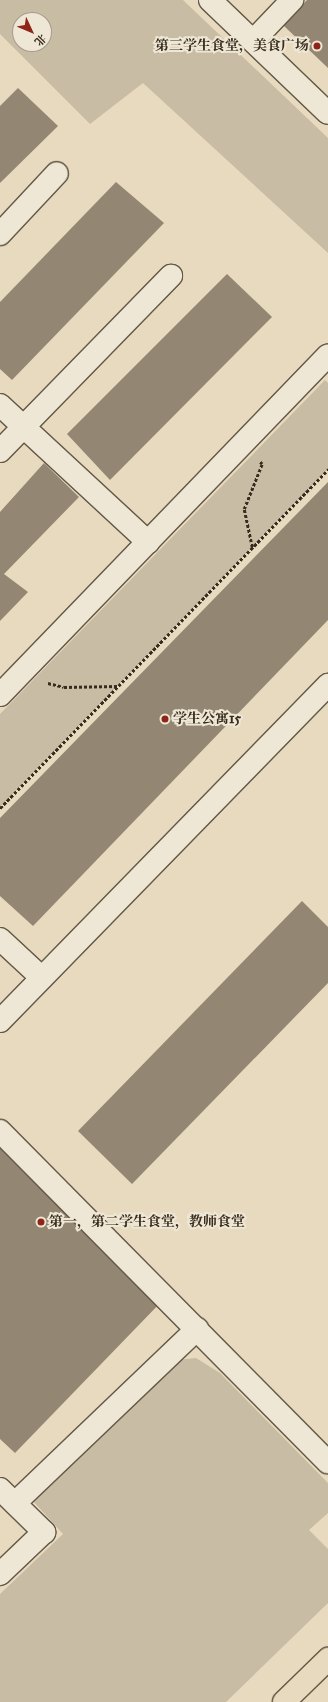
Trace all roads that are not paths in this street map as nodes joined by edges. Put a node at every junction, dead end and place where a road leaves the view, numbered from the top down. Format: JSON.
{"nodes":[{"id":1,"x":210,"y":0,"type":"edge"},
{"id":2,"x":292,"y":0,"type":"edge"},
{"id":3,"x":253,"y":41,"type":"junction"},
{"id":4,"x":328,"y":113,"type":"edge"},
{"id":5,"x":57,"y":173,"type":"dead end"},
{"id":6,"x":0,"y":234,"type":"edge"},
{"id":7,"x":171,"y":276,"type":"dead end"},
{"id":8,"x":328,"y":355,"type":"edge"},
{"id":9,"x":0,"y":406,"type":"edge"},
{"id":10,"x":22,"y":426,"type":"junction"},
{"id":11,"x":0,"y":451,"type":"edge"},
{"id":12,"x":148,"y":542,"type":"junction"},
{"id":13,"x":328,"y":685,"type":"edge"},
{"id":14,"x":0,"y":695,"type":"edge"},
{"id":15,"x":0,"y":939,"type":"edge"},
{"id":16,"x":42,"y":978,"type":"junction"},
{"id":17,"x":0,"y":1021,"type":"edge"},
{"id":18,"x":0,"y":1131,"type":"edge"},
{"id":19,"x":197,"y":1329,"type":"junction"},
{"id":20,"x":328,"y":1462,"type":"edge"},
{"id":21,"x":8,"y":1496,"type":"edge"},
{"id":22,"x":0,"y":1574,"type":"edge"},
{"id":23,"x":328,"y":1659,"type":"edge"},
{"id":24,"x":284,"y":1702,"type":"edge"}],
"edges":[{"from":1,"to":3,"type":"lane"},
{"from":2,"to":3,"type":"lane"},
{"from":3,"to":4,"type":"lane"},
{"from":5,"to":6,"type":"lane"},
{"from":7,"to":10,"type":"lane"},
{"from":8,"to":12,"type":"lane"},
{"from":9,"to":10,"type":"lane"},
{"from":10,"to":11,"type":"lane"},
{"from":10,"to":12,"type":"lane"},
{"from":12,"to":14,"type":"lane"},
{"from":13,"to":16,"type":"lane"},
{"from":15,"to":16,"type":"lane"},
{"from":16,"to":17,"type":"lane"},
{"from":18,"to":19,"type":"lane"},
{"from":19,"to":20,"type":"lane"},
{"from":19,"to":21,"type":"lane"},
{"from":21,"to":22,"type":"lane"},
{"from":23,"to":24,"type":"main road"}]}
